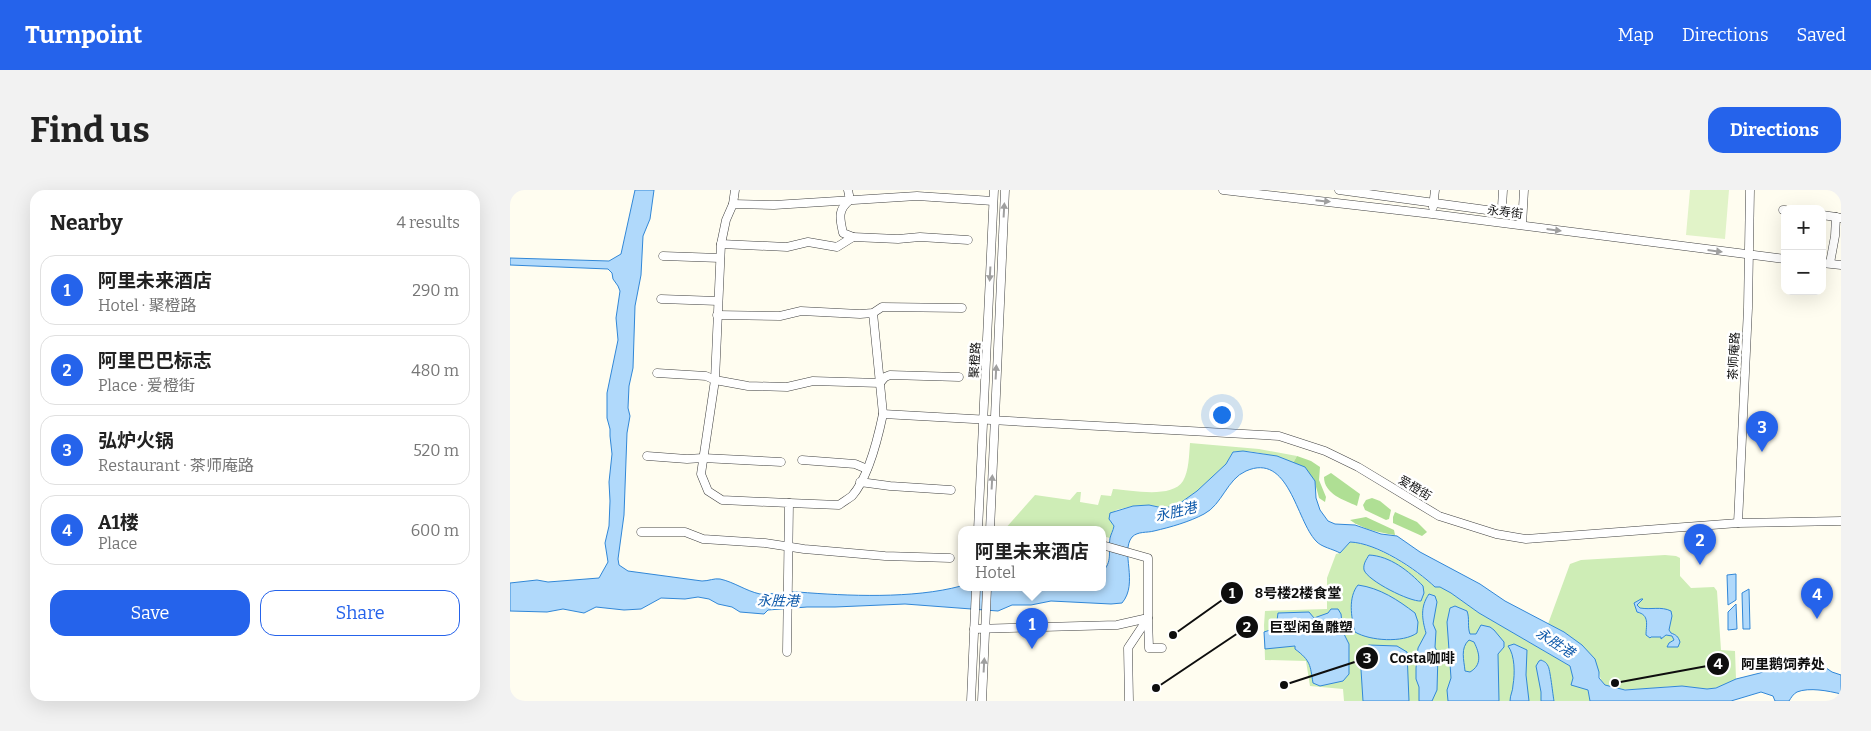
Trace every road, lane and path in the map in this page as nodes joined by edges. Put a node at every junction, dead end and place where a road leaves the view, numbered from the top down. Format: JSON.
{"nodes":[{"id":1,"x":735,"y":190,"type":"edge"},
{"id":2,"x":848,"y":190,"type":"edge"},
{"id":3,"x":994,"y":190,"type":"edge"},
{"id":4,"x":1004,"y":190,"type":"edge"},
{"id":5,"x":1223,"y":190,"type":"edge"},
{"id":6,"x":1339,"y":190,"type":"edge"},
{"id":7,"x":1435,"y":190,"type":"edge"},
{"id":8,"x":1503,"y":190,"type":"edge"},
{"id":9,"x":1524,"y":190,"type":"edge"},
{"id":10,"x":1750,"y":190,"type":"edge"},
{"id":11,"x":1257,"y":192,"type":"edge"},
{"id":12,"x":850,"y":200,"type":"junction"},
{"id":13,"x":993,"y":201,"type":"junction"},
{"id":14,"x":733,"y":204,"type":"junction"},
{"id":15,"x":1433,"y":204,"type":"junction"},
{"id":16,"x":1432,"y":214,"type":"junction"},
{"id":17,"x":1838,"y":218,"type":"edge"},
{"id":18,"x":1522,"y":225,"type":"junction"},
{"id":19,"x":1841,"y":235,"type":"edge"},
{"id":20,"x":853,"y":237,"type":"junction"},
{"id":21,"x":968,"y":240,"type":"dead end"},
{"id":22,"x":721,"y":244,"type":"junction"},
{"id":23,"x":1833,"y":244,"type":"junction"},
{"id":24,"x":1749,"y":255,"type":"junction"},
{"id":25,"x":663,"y":256,"type":"dead end"},
{"id":26,"x":720,"y":258,"type":"junction"},
{"id":27,"x":1781,"y":259,"type":"edge"},
{"id":28,"x":1826,"y":263,"type":"edge"},
{"id":29,"x":1841,"y":265,"type":"edge"},
{"id":30,"x":661,"y":299,"type":"dead end"},
{"id":31,"x":718,"y":301,"type":"junction"},
{"id":32,"x":962,"y":308,"type":"dead end"},
{"id":33,"x":873,"y":313,"type":"junction"},
{"id":34,"x":717,"y":315,"type":"junction"},
{"id":35,"x":657,"y":373,"type":"dead end"},
{"id":36,"x":960,"y":377,"type":"dead end"},
{"id":37,"x":715,"y":380,"type":"junction"},
{"id":38,"x":880,"y":383,"type":"junction"},
{"id":39,"x":883,"y":414,"type":"junction"},
{"id":40,"x":983,"y":420,"type":"junction"},
{"id":41,"x":994,"y":421,"type":"junction"},
{"id":42,"x":647,"y":456,"type":"dead end"},
{"id":43,"x":704,"y":458,"type":"junction"},
{"id":44,"x":802,"y":460,"type":"dead end"},
{"id":45,"x":782,"y":462,"type":"dead end"},
{"id":46,"x":866,"y":469,"type":"junction"},
{"id":47,"x":860,"y":482,"type":"junction"},
{"id":48,"x":951,"y":490,"type":"dead end"},
{"id":49,"x":788,"y":503,"type":"junction"},
{"id":50,"x":1841,"y":521,"type":"edge"},
{"id":51,"x":1738,"y":523,"type":"junction"},
{"id":52,"x":978,"y":526,"type":"edge"},
{"id":53,"x":990,"y":526,"type":"edge"},
{"id":54,"x":642,"y":532,"type":"dead end"},
{"id":55,"x":789,"y":546,"type":"junction"},
{"id":56,"x":1106,"y":546,"type":"edge"},
{"id":57,"x":950,"y":558,"type":"dead end"},
{"id":58,"x":976,"y":591,"type":"edge"},
{"id":59,"x":987,"y":591,"type":"edge"},
{"id":60,"x":1148,"y":618,"type":"junction"},
{"id":61,"x":985,"y":628,"type":"junction"},
{"id":62,"x":974,"y":629,"type":"junction"},
{"id":63,"x":1162,"y":648,"type":"dead end"},
{"id":64,"x":788,"y":652,"type":"dead end"},
{"id":65,"x":971,"y":701,"type":"edge"},
{"id":66,"x":982,"y":701,"type":"edge"},
{"id":67,"x":1129,"y":701,"type":"edge"}],
"edges":[{"from":1,"to":14,"type":"street"},
{"from":2,"to":12,"type":"street"},
{"from":3,"to":13,"type":"street","name":"聚橙路"},
{"from":41,"to":4,"type":"street","name":"聚橙路","one_way":true},
{"from":5,"to":11,"type":"street","name":"永寿街"},
{"from":6,"to":15,"type":"street"},
{"from":7,"to":15,"type":"street"},
{"from":8,"to":15,"type":"street"},
{"from":9,"to":18,"type":"street"},
{"from":10,"to":24,"type":"street","name":"茶师庵路"},
{"from":11,"to":16,"type":"street","name":"永寿街","one_way":true},
{"from":12,"to":13,"type":"street"},
{"from":12,"to":14,"type":"street"},
{"from":12,"to":20,"type":"street"},
{"from":13,"to":40,"type":"street","name":"聚橙路","one_way":true},
{"from":14,"to":22,"type":"street"},
{"from":15,"to":16,"type":"street"},
{"from":16,"to":18,"type":"street","name":"永寿街"},
{"from":17,"to":23,"type":"street"},
{"from":18,"to":24,"type":"street","name":"永寿街","one_way":true},
{"from":19,"to":23,"type":"street"},
{"from":20,"to":21,"type":"street"},
{"from":20,"to":22,"type":"street"},
{"from":22,"to":26,"type":"street"},
{"from":23,"to":28,"type":"street"},
{"from":24,"to":27,"type":"street","name":"永寿街"},
{"from":24,"to":51,"type":"street","name":"茶师庵路"},
{"from":25,"to":26,"type":"street"},
{"from":26,"to":31,"type":"street"},
{"from":28,"to":29,"type":"street"},
{"from":30,"to":31,"type":"street"},
{"from":31,"to":34,"type":"street"},
{"from":32,"to":33,"type":"street"},
{"from":33,"to":34,"type":"street"},
{"from":33,"to":38,"type":"street"},
{"from":34,"to":37,"type":"street"},
{"from":35,"to":37,"type":"street"},
{"from":36,"to":38,"type":"street"},
{"from":37,"to":38,"type":"street"},
{"from":37,"to":43,"type":"street"},
{"from":38,"to":39,"type":"street"},
{"from":39,"to":40,"type":"street","name":"爱橙街"},
{"from":39,"to":46,"type":"street"},
{"from":40,"to":41,"type":"street","name":"爱橙街"},
{"from":40,"to":52,"type":"street","name":"聚橙路"},
{"from":41,"to":51,"type":"street","name":"爱橙街"},
{"from":53,"to":41,"type":"street","name":"聚橙路","one_way":true},
{"from":42,"to":43,"type":"street"},
{"from":43,"to":45,"type":"street"},
{"from":43,"to":49,"type":"street"},
{"from":44,"to":46,"type":"street"},
{"from":46,"to":47,"type":"street"},
{"from":47,"to":48,"type":"street"},
{"from":47,"to":49,"type":"street"},
{"from":49,"to":55,"type":"street"},
{"from":50,"to":51,"type":"street","name":"爱橙街"},
{"from":54,"to":55,"type":"street"},
{"from":55,"to":57,"type":"street"},
{"from":55,"to":64,"type":"street"},
{"from":56,"to":60,"type":"street"},
{"from":58,"to":62,"type":"street"},
{"from":59,"to":61,"type":"street"},
{"from":60,"to":61,"type":"street"},
{"from":60,"to":63,"type":"street"},
{"from":60,"to":67,"type":"street"},
{"from":61,"to":62,"type":"street"},
{"from":66,"to":61,"type":"street","one_way":true},
{"from":62,"to":65,"type":"street"}]}
